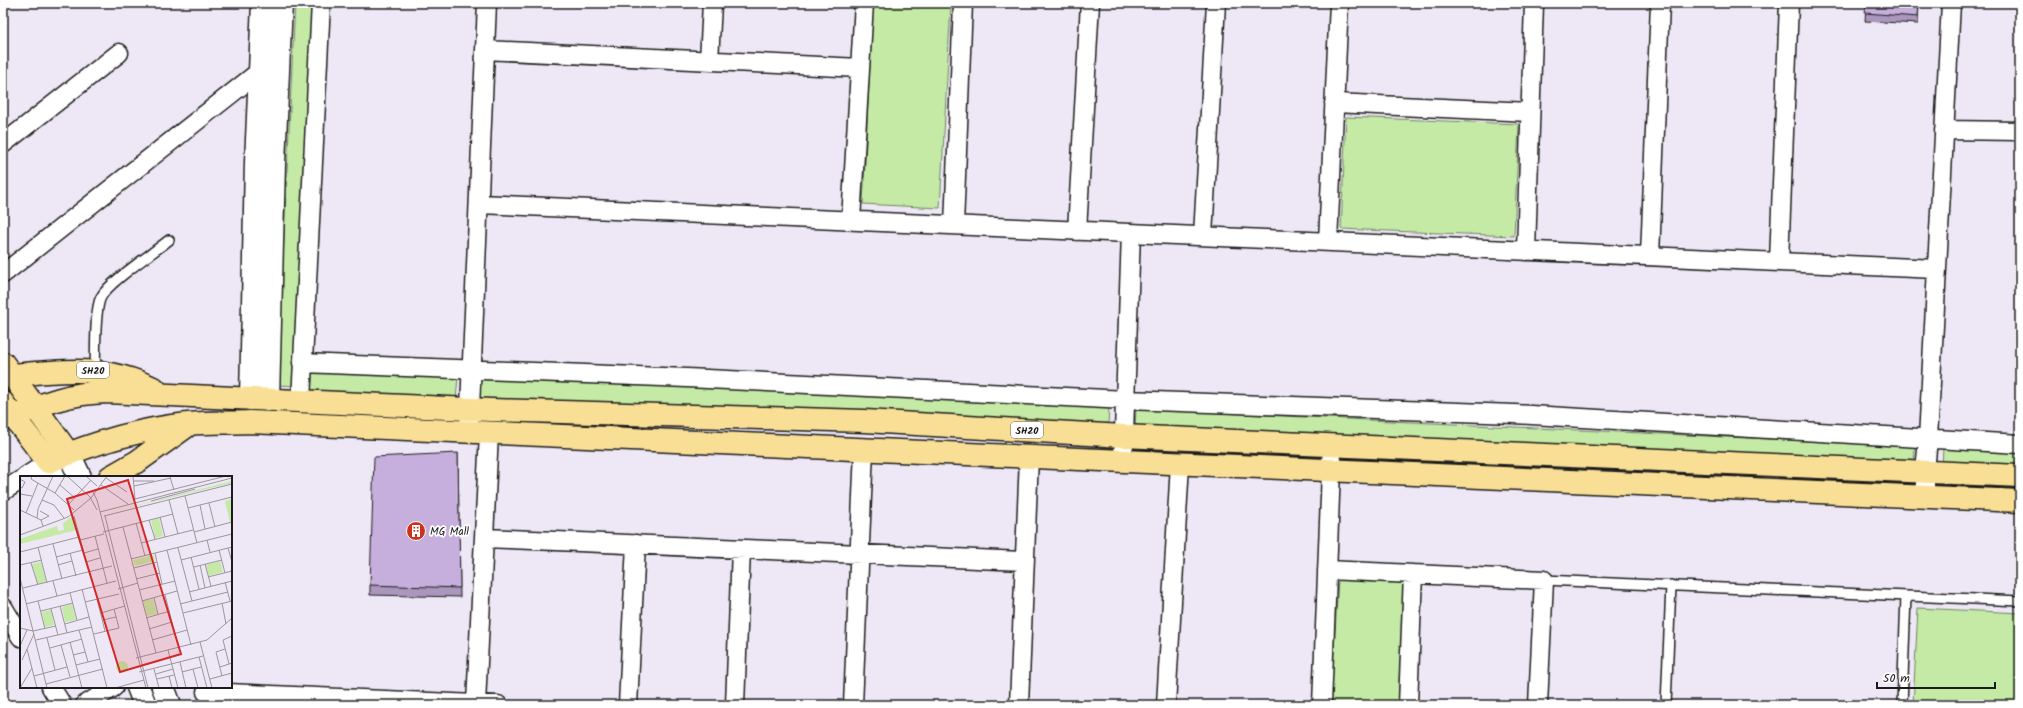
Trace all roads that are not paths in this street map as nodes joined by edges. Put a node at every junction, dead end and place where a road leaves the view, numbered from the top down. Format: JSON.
{"nodes":[{"id":1,"x":263,"y":3,"type":"edge"},
{"id":2,"x":281,"y":3,"type":"edge"},
{"id":3,"x":321,"y":3,"type":"edge"},
{"id":4,"x":487,"y":3,"type":"edge"},
{"id":5,"x":712,"y":3,"type":"edge"},
{"id":6,"x":864,"y":3,"type":"edge"},
{"id":7,"x":963,"y":3,"type":"edge"},
{"id":8,"x":1090,"y":3,"type":"edge"},
{"id":9,"x":1216,"y":3,"type":"edge"},
{"id":10,"x":1339,"y":3,"type":"edge"},
{"id":11,"x":1534,"y":3,"type":"edge"},
{"id":12,"x":1660,"y":3,"type":"edge"},
{"id":13,"x":1789,"y":3,"type":"edge"},
{"id":14,"x":1950,"y":3,"type":"edge"},
{"id":15,"x":485,"y":50,"type":"junction"},
{"id":16,"x":119,"y":53,"type":"dead end"},
{"id":17,"x":709,"y":61,"type":"junction"},
{"id":18,"x":860,"y":68,"type":"junction"},
{"id":19,"x":260,"y":71,"type":"junction"},
{"id":20,"x":1334,"y":103,"type":"junction"},
{"id":21,"x":1530,"y":112,"type":"junction"},
{"id":22,"x":1944,"y":130,"type":"junction"},
{"id":23,"x":2020,"y":131,"type":"edge"},
{"id":24,"x":3,"y":144,"type":"edge"},
{"id":25,"x":479,"y":204,"type":"junction"},
{"id":26,"x":851,"y":220,"type":"junction"},
{"id":27,"x":954,"y":225,"type":"junction"},
{"id":28,"x":1078,"y":231,"type":"junction"},
{"id":29,"x":1131,"y":233,"type":"junction"},
{"id":30,"x":1203,"y":236,"type":"junction"},
{"id":31,"x":169,"y":240,"type":"dead end"},
{"id":32,"x":1328,"y":242,"type":"junction"},
{"id":33,"x":1526,"y":251,"type":"junction"},
{"id":34,"x":1650,"y":256,"type":"junction"},
{"id":35,"x":1779,"y":262,"type":"junction"},
{"id":36,"x":1937,"y":269,"type":"junction"},
{"id":37,"x":3,"y":274,"type":"edge"},
{"id":38,"x":302,"y":363,"type":"junction"},
{"id":39,"x":8,"y":369,"type":"edge"},
{"id":40,"x":471,"y":370,"type":"junction"},
{"id":41,"x":95,"y":371,"type":"junction"},
{"id":42,"x":169,"y":396,"type":"junction"},
{"id":43,"x":260,"y":399,"type":"junction"},
{"id":44,"x":1126,"y":400,"type":"junction"},
{"id":45,"x":300,"y":401,"type":"junction"},
{"id":46,"x":36,"y":406,"type":"junction"},
{"id":47,"x":470,"y":409,"type":"junction"},
{"id":48,"x":8,"y":410,"type":"edge"},
{"id":49,"x":189,"y":424,"type":"junction"},
{"id":50,"x":479,"y":432,"type":"junction"},
{"id":51,"x":1124,"y":436,"type":"junction"},
{"id":52,"x":1928,"y":439,"type":"junction"},
{"id":53,"x":1332,"y":444,"type":"junction"},
{"id":54,"x":2020,"y":444,"type":"edge"},
{"id":55,"x":864,"y":450,"type":"junction"},
{"id":56,"x":69,"y":454,"type":"junction"},
{"id":57,"x":1029,"y":457,"type":"junction"},
{"id":58,"x":1123,"y":461,"type":"junction"},
{"id":59,"x":1180,"y":464,"type":"junction"},
{"id":60,"x":51,"y":470,"type":"edge"},
{"id":61,"x":1331,"y":471,"type":"junction"},
{"id":62,"x":1925,"y":471,"type":"junction"},
{"id":63,"x":29,"y":476,"type":"edge"},
{"id":64,"x":80,"y":476,"type":"edge"},
{"id":65,"x":112,"y":476,"type":"edge"},
{"id":66,"x":2020,"y":476,"type":"edge"},
{"id":67,"x":20,"y":481,"type":"edge"},
{"id":68,"x":3,"y":491,"type":"edge"},
{"id":69,"x":1926,"y":497,"type":"junction"},
{"id":70,"x":2020,"y":502,"type":"edge"},
{"id":71,"x":484,"y":538,"type":"junction"},
{"id":72,"x":636,"y":544,"type":"junction"},
{"id":73,"x":741,"y":549,"type":"junction"},
{"id":74,"x":859,"y":554,"type":"junction"},
{"id":75,"x":1024,"y":561,"type":"junction"},
{"id":76,"x":1328,"y":570,"type":"junction"},
{"id":77,"x":1413,"y":574,"type":"junction"},
{"id":78,"x":1544,"y":580,"type":"junction"},
{"id":79,"x":1671,"y":585,"type":"junction"},
{"id":80,"x":1906,"y":596,"type":"junction"},
{"id":81,"x":2020,"y":601,"type":"edge"},
{"id":82,"x":3,"y":607,"type":"edge"},
{"id":83,"x":12,"y":630,"type":"edge"},
{"id":84,"x":53,"y":688,"type":"edge"},
{"id":85,"x":112,"y":688,"type":"edge"},
{"id":86,"x":138,"y":688,"type":"edge"},
{"id":87,"x":163,"y":688,"type":"edge"},
{"id":88,"x":206,"y":692,"type":"dead end"},
{"id":89,"x":441,"y":704,"type":"edge"},
{"id":90,"x":476,"y":704,"type":"edge"},
{"id":91,"x":62,"y":705,"type":"edge"},
{"id":92,"x":85,"y":705,"type":"edge"},
{"id":93,"x":145,"y":705,"type":"edge"},
{"id":94,"x":170,"y":705,"type":"edge"},
{"id":95,"x":498,"y":705,"type":"edge"},
{"id":96,"x":628,"y":705,"type":"edge"},
{"id":97,"x":735,"y":705,"type":"edge"},
{"id":98,"x":853,"y":705,"type":"edge"},
{"id":99,"x":1019,"y":705,"type":"edge"},
{"id":100,"x":1166,"y":705,"type":"edge"},
{"id":101,"x":1322,"y":705,"type":"edge"},
{"id":102,"x":1408,"y":705,"type":"edge"},
{"id":103,"x":1538,"y":705,"type":"edge"},
{"id":104,"x":1666,"y":705,"type":"edge"},
{"id":105,"x":1902,"y":705,"type":"edge"}],
"edges":[{"from":1,"to":19,"type":"street"},
{"from":2,"to":43,"type":"street"},
{"from":3,"to":38,"type":"street"},
{"from":4,"to":15,"type":"street"},
{"from":5,"to":17,"type":"street"},
{"from":6,"to":18,"type":"street"},
{"from":7,"to":27,"type":"street"},
{"from":8,"to":28,"type":"street"},
{"from":9,"to":30,"type":"street"},
{"from":10,"to":20,"type":"street"},
{"from":11,"to":21,"type":"street"},
{"from":12,"to":34,"type":"street"},
{"from":13,"to":35,"type":"street"},
{"from":14,"to":22,"type":"street"},
{"from":15,"to":17,"type":"street"},
{"from":15,"to":25,"type":"street"},
{"from":16,"to":24,"type":"street"},
{"from":17,"to":18,"type":"street"},
{"from":18,"to":26,"type":"street"},
{"from":19,"to":37,"type":"street"},
{"from":19,"to":43,"type":"street"},
{"from":20,"to":21,"type":"street"},
{"from":20,"to":32,"type":"street"},
{"from":21,"to":33,"type":"street"},
{"from":22,"to":23,"type":"street"},
{"from":22,"to":36,"type":"street"},
{"from":25,"to":26,"type":"street"},
{"from":25,"to":40,"type":"street"},
{"from":26,"to":27,"type":"street"},
{"from":27,"to":28,"type":"street"},
{"from":28,"to":29,"type":"street"},
{"from":29,"to":30,"type":"street"},
{"from":29,"to":44,"type":"street"},
{"from":30,"to":32,"type":"street"},
{"from":31,"to":41,"type":"lane"},
{"from":32,"to":33,"type":"street"},
{"from":33,"to":34,"type":"street"},
{"from":34,"to":35,"type":"street"},
{"from":35,"to":36,"type":"street"},
{"from":36,"to":52,"type":"street"},
{"from":38,"to":40,"type":"street"},
{"from":38,"to":45,"type":"street"},
{"from":39,"to":41,"type":"main road","number":"SH20"},
{"from":39,"to":46,"type":"main road","number":"SH20"},
{"from":40,"to":44,"type":"street"},
{"from":40,"to":47,"type":"street"},
{"from":41,"to":42,"type":"main road","number":"SH20"},
{"from":42,"to":43,"type":"main road","number":"SH20"},
{"from":42,"to":46,"type":"main road","number":"SH20"},
{"from":43,"to":45,"type":"main road","number":"SH20"},
{"from":44,"to":51,"type":"street"},
{"from":44,"to":52,"type":"street"},
{"from":45,"to":47,"type":"main road","number":"SH20"},
{"from":46,"to":48,"type":"main road","number":"SH20"},
{"from":46,"to":56,"type":"main road","number":"SH20"},
{"from":47,"to":50,"type":"street"},
{"from":47,"to":51,"type":"main road","number":"SH20"},
{"from":48,"to":60,"type":"main road","number":"SH20"},
{"from":49,"to":50,"type":"main road"},
{"from":49,"to":56,"type":"main road"},
{"from":49,"to":65,"type":"main road"},
{"from":50,"to":55,"type":"main road"},
{"from":50,"to":71,"type":"street"},
{"from":51,"to":53,"type":"main road","number":"SH20"},
{"from":51,"to":58,"type":"street"},
{"from":52,"to":54,"type":"street"},
{"from":52,"to":62,"type":"street"},
{"from":53,"to":61,"type":"street"},
{"from":53,"to":62,"type":"main road","number":"SH20"},
{"from":55,"to":57,"type":"main road"},
{"from":55,"to":74,"type":"street"},
{"from":56,"to":60,"type":"main road"},
{"from":56,"to":64,"type":"street"},
{"from":57,"to":58,"type":"main road"},
{"from":57,"to":75,"type":"street"},
{"from":58,"to":59,"type":"main road"},
{"from":59,"to":61,"type":"main road"},
{"from":59,"to":100,"type":"street"},
{"from":60,"to":63,"type":"street"},
{"from":61,"to":69,"type":"main road"},
{"from":61,"to":76,"type":"street"},
{"from":62,"to":66,"type":"main road","number":"SH20"},
{"from":62,"to":69,"type":"street"},
{"from":67,"to":68,"type":"street"},
{"from":69,"to":70,"type":"main road"},
{"from":71,"to":72,"type":"street"},
{"from":71,"to":90,"type":"street"},
{"from":72,"to":73,"type":"street"},
{"from":72,"to":96,"type":"street"},
{"from":73,"to":74,"type":"street"},
{"from":73,"to":97,"type":"street"},
{"from":74,"to":75,"type":"street"},
{"from":74,"to":98,"type":"street"},
{"from":75,"to":99,"type":"street"},
{"from":76,"to":77,"type":"street"},
{"from":76,"to":101,"type":"street"},
{"from":77,"to":78,"type":"street"},
{"from":77,"to":102,"type":"street"},
{"from":78,"to":79,"type":"lane"},
{"from":78,"to":103,"type":"street"},
{"from":79,"to":80,"type":"lane"},
{"from":79,"to":104,"type":"lane"},
{"from":80,"to":81,"type":"lane"},
{"from":80,"to":105,"type":"lane"},
{"from":82,"to":83,"type":"street"},
{"from":84,"to":91,"type":"street"},
{"from":85,"to":92,"type":"street"},
{"from":86,"to":93,"type":"street"},
{"from":87,"to":94,"type":"street"},
{"from":88,"to":89,"type":"street"},
{"from":89,"to":90,"type":"street"},
{"from":90,"to":95,"type":"street"}]}
